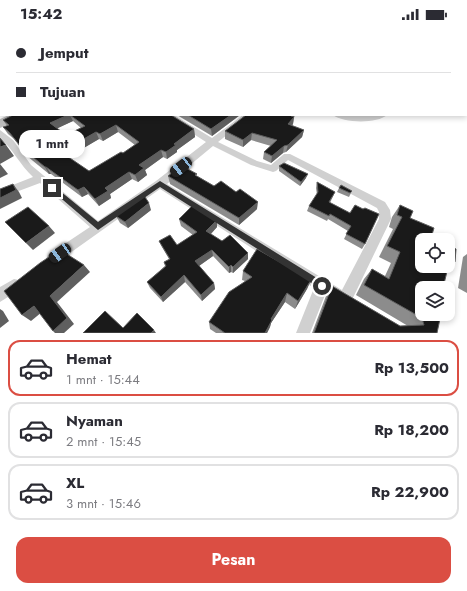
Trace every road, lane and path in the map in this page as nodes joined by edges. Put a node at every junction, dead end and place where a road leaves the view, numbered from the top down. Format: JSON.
{"nodes":[{"id":1,"x":17,"y":116,"type":"edge"},
{"id":2,"x":170,"y":116,"type":"edge"},
{"id":3,"x":247,"y":116,"type":"edge"},
{"id":4,"x":341,"y":116,"type":"edge"},
{"id":5,"x":379,"y":116,"type":"edge"},
{"id":6,"x":0,"y":124,"type":"edge"},
{"id":7,"x":0,"y":133,"type":"edge"},
{"id":8,"x":212,"y":142,"type":"junction"},
{"id":9,"x":41,"y":178,"type":"junction"},
{"id":10,"x":160,"y":184,"type":"junction"},
{"id":11,"x":0,"y":194,"type":"edge"},
{"id":12,"x":98,"y":227,"type":"junction"},
{"id":13,"x":41,"y":266,"type":"edge"},
{"id":14,"x":22,"y":280,"type":"edge"},
{"id":15,"x":322,"y":286,"type":"junction"},
{"id":16,"x":0,"y":295,"type":"edge"},
{"id":17,"x":345,"y":299,"type":"junction"},
{"id":18,"x":358,"y":307,"type":"edge"},
{"id":19,"x":303,"y":333,"type":"edge"}],
"edges":[{"from":1,"to":6,"type":"street"},
{"from":2,"to":8,"type":"street"},
{"from":3,"to":8,"type":"street"},
{"from":4,"to":5,"type":"street"},
{"from":7,"to":9,"type":"street"},
{"from":8,"to":10,"type":"street"},
{"from":8,"to":17,"type":"street"},
{"from":9,"to":11,"type":"street"},
{"from":9,"to":12,"type":"street"},
{"from":10,"to":12,"type":"street"},
{"from":10,"to":15,"type":"street"},
{"from":12,"to":13,"type":"street"},
{"from":14,"to":16,"type":"street"},
{"from":15,"to":17,"type":"street"},
{"from":15,"to":19,"type":"street"},
{"from":17,"to":18,"type":"street"}]}
